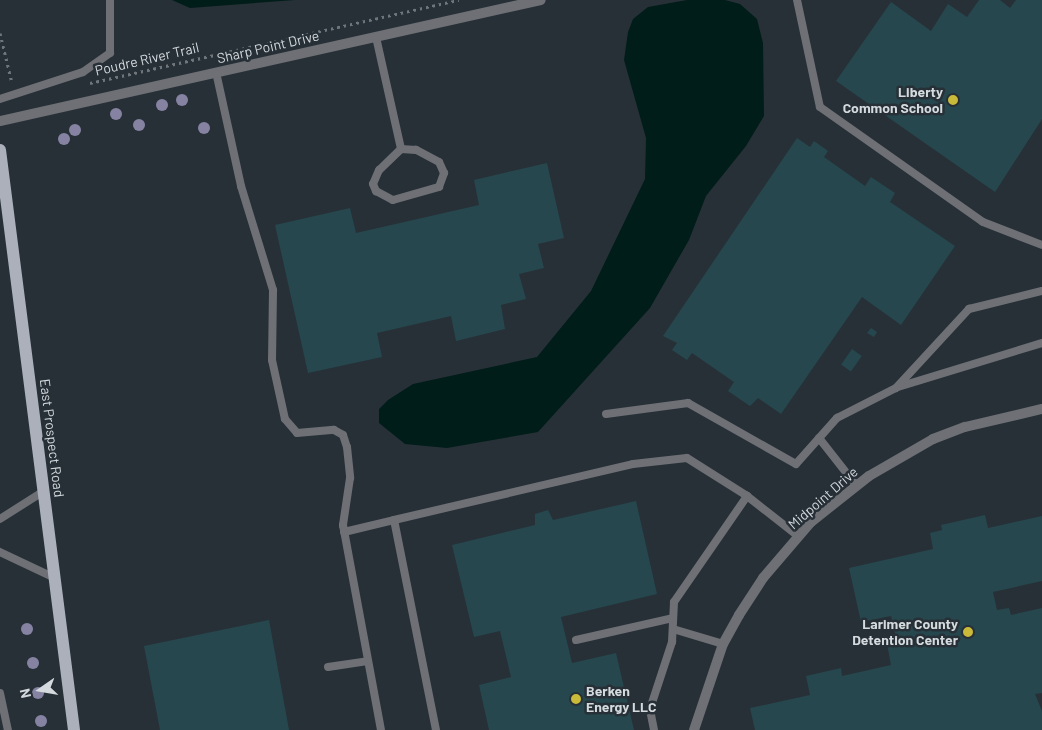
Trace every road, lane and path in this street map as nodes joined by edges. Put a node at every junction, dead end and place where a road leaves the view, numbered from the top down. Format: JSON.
{"nodes":[{"id":1,"x":110,"y":0,"type":"edge"},
{"id":2,"x":458,"y":0,"type":"edge"},
{"id":3,"x":541,"y":0,"type":"edge"},
{"id":4,"x":798,"y":0,"type":"edge"},
{"id":5,"x":0,"y":32,"type":"edge"},
{"id":6,"x":376,"y":37,"type":"junction"},
{"id":7,"x":216,"y":72,"type":"junction"},
{"id":8,"x":87,"y":84,"type":"dead end"},
{"id":9,"x":20,"y":93,"type":"junction"},
{"id":10,"x":0,"y":99,"type":"edge"},
{"id":11,"x":0,"y":120,"type":"edge"},
{"id":12,"x":401,"y":149,"type":"junction"},
{"id":13,"x":0,"y":150,"type":"edge"},
{"id":14,"x":1042,"y":246,"type":"edge"},
{"id":15,"x":1042,"y":291,"type":"edge"},
{"id":16,"x":1042,"y":343,"type":"edge"},
{"id":17,"x":896,"y":388,"type":"junction"},
{"id":18,"x":1042,"y":409,"type":"edge"},
{"id":19,"x":606,"y":414,"type":"dead end"},
{"id":20,"x":819,"y":438,"type":"junction"},
{"id":21,"x":856,"y":485,"type":"junction"},
{"id":22,"x":44,"y":491,"type":"junction"},
{"id":23,"x":748,"y":496,"type":"junction"},
{"id":24,"x":0,"y":519,"type":"edge"},
{"id":25,"x":394,"y":520,"type":"junction"},
{"id":26,"x":344,"y":532,"type":"junction"},
{"id":27,"x":798,"y":536,"type":"junction"},
{"id":28,"x":0,"y":552,"type":"edge"},
{"id":29,"x":55,"y":578,"type":"junction"},
{"id":30,"x":673,"y":618,"type":"junction"},
{"id":31,"x":673,"y":629,"type":"junction"},
{"id":32,"x":576,"y":640,"type":"dead end"},
{"id":33,"x":723,"y":644,"type":"junction"},
{"id":34,"x":368,"y":661,"type":"junction"},
{"id":35,"x":328,"y":667,"type":"dead end"},
{"id":36,"x":0,"y":693,"type":"edge"},
{"id":37,"x":8,"y":730,"type":"edge"},
{"id":38,"x":74,"y":730,"type":"edge"},
{"id":39,"x":381,"y":730,"type":"edge"},
{"id":40,"x":436,"y":730,"type":"edge"},
{"id":41,"x":654,"y":730,"type":"edge"},
{"id":42,"x":694,"y":730,"type":"edge"}],
"edges":[{"from":1,"to":9,"type":"lane"},
{"from":2,"to":8,"type":"path","name":"Poudre River Trail"},
{"from":3,"to":6,"type":"street","name":"Sharp Point Drive"},
{"from":4,"to":14,"type":"lane"},
{"from":5,"to":9,"type":"path"},
{"from":6,"to":7,"type":"street","name":"Sharp Point Drive"},
{"from":6,"to":12,"type":"lane"},
{"from":7,"to":11,"type":"street","name":"Sharp Point Drive"},
{"from":7,"to":26,"type":"lane"},
{"from":9,"to":10,"type":"lane"},
{"from":12,"to":12,"type":"lane"},
{"from":13,"to":22,"type":"main road","name":"East Prospect Road"},
{"from":15,"to":17,"type":"lane"},
{"from":16,"to":17,"type":"lane"},
{"from":17,"to":20,"type":"lane"},
{"from":18,"to":21,"type":"street","name":"Midpoint Drive"},
{"from":19,"to":20,"type":"lane"},
{"from":20,"to":21,"type":"lane"},
{"from":21,"to":27,"type":"street","name":"Midpoint Drive"},
{"from":22,"to":24,"type":"lane"},
{"from":22,"to":29,"type":"main road","name":"East Prospect Road"},
{"from":23,"to":25,"type":"lane"},
{"from":23,"to":27,"type":"lane"},
{"from":23,"to":30,"type":"lane"},
{"from":25,"to":26,"type":"lane"},
{"from":25,"to":40,"type":"lane"},
{"from":26,"to":34,"type":"lane"},
{"from":27,"to":33,"type":"street","name":"Midpoint Drive"},
{"from":28,"to":29,"type":"lane"},
{"from":29,"to":38,"type":"main road","name":"East Prospect Road"},
{"from":30,"to":31,"type":"lane"},
{"from":30,"to":32,"type":"lane"},
{"from":31,"to":33,"type":"lane"},
{"from":31,"to":41,"type":"lane"},
{"from":33,"to":42,"type":"street","name":"Midpoint Drive"},
{"from":34,"to":35,"type":"lane"},
{"from":34,"to":39,"type":"lane"},
{"from":36,"to":37,"type":"lane"}]}
